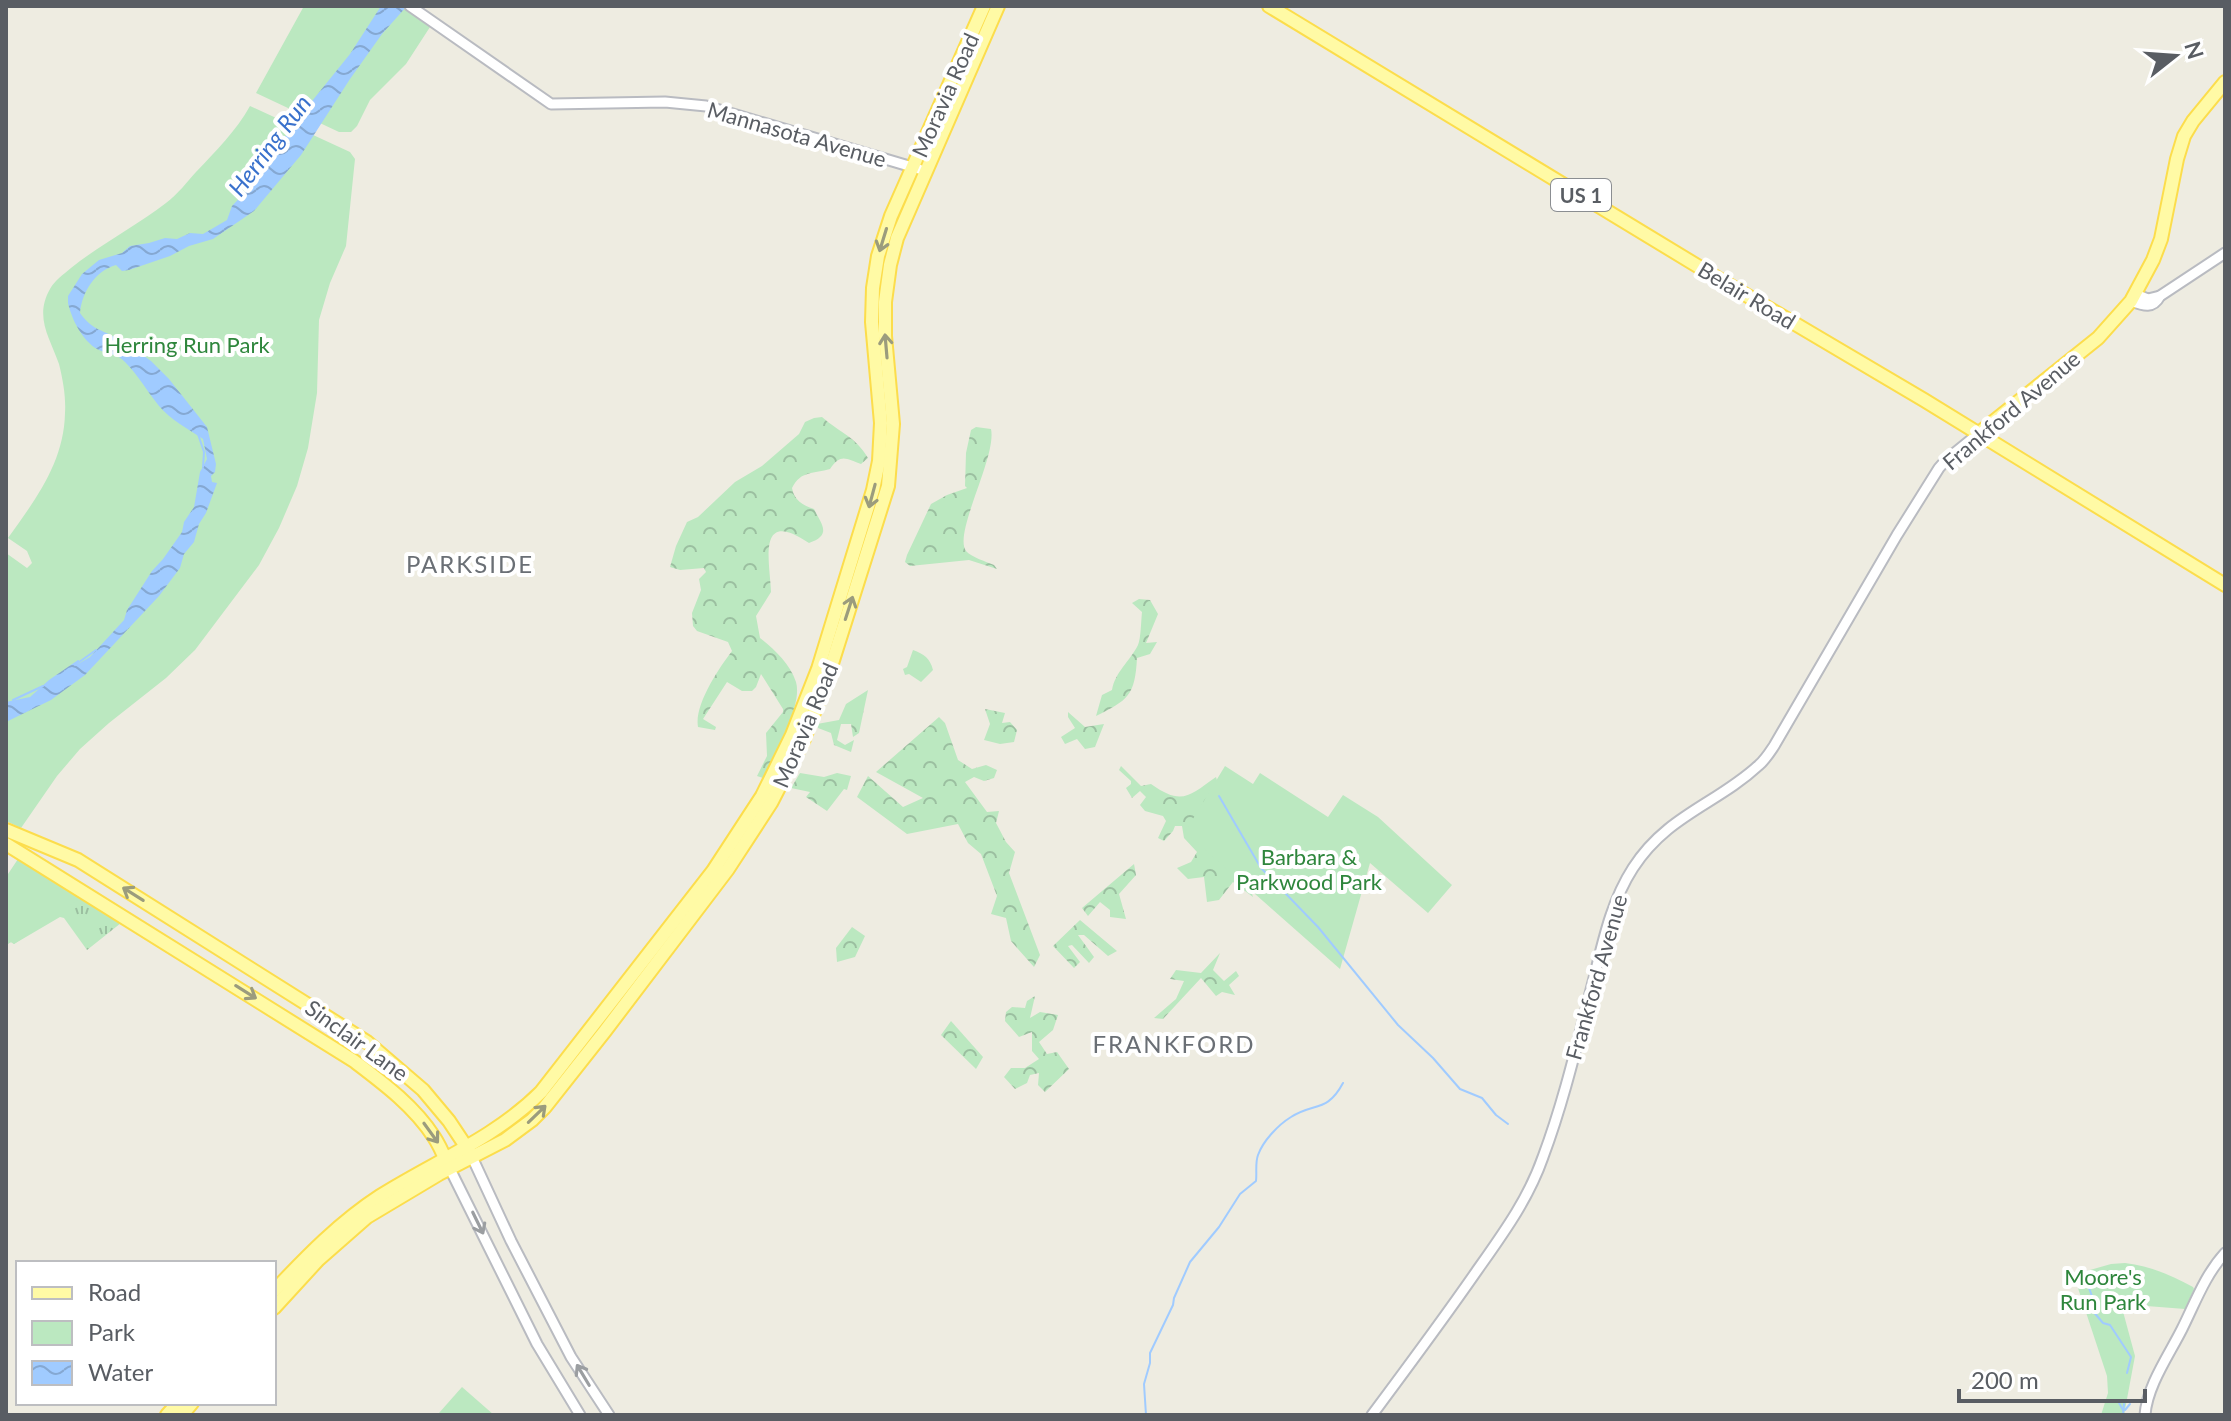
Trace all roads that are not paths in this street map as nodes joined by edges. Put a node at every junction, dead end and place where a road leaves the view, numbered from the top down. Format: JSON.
{"nodes":[{"id":1,"x":984,"y":6,"type":"edge"},
{"id":2,"x":998,"y":6,"type":"edge"},
{"id":3,"x":1269,"y":6,"type":"edge"},
{"id":4,"x":413,"y":8,"type":"edge"},
{"id":5,"x":2225,"y":82,"type":"edge"},
{"id":6,"x":919,"y":169,"type":"junction"},
{"id":7,"x":2225,"y":253,"type":"edge"},
{"id":8,"x":2133,"y":298,"type":"junction"},
{"id":9,"x":1978,"y":434,"type":"junction"},
{"id":10,"x":2225,"y":585,"type":"edge"},
{"id":11,"x":6,"y":830,"type":"edge"},
{"id":12,"x":6,"y":844,"type":"edge"},
{"id":13,"x":469,"y":1152,"type":"junction"},
{"id":14,"x":448,"y":1164,"type":"junction"},
{"id":15,"x":2225,"y":1253,"type":"edge"},
{"id":16,"x":276,"y":1289,"type":"edge"},
{"id":17,"x":276,"y":1306,"type":"edge"},
{"id":18,"x":580,"y":1415,"type":"edge"},
{"id":19,"x":609,"y":1415,"type":"edge"},
{"id":20,"x":1372,"y":1415,"type":"edge"},
{"id":21,"x":2145,"y":1415,"type":"edge"}],
"edges":[{"from":1,"to":6,"type":"main road","name":"Moravia Road"},
{"from":2,"to":6,"type":"main road","name":"Moravia Road"},
{"from":3,"to":9,"type":"main road","name":"Belair Road","number":"US 1"},
{"from":4,"to":6,"type":"street","name":"Mannasota Avenue"},
{"from":5,"to":8,"type":"main road","name":"Frankford Avenue"},
{"from":6,"to":13,"type":"main road","name":"Moravia Road"},
{"from":7,"to":8,"type":"street"},
{"from":8,"to":9,"type":"main road","name":"Frankford Avenue"},
{"from":9,"to":10,"type":"main road","name":"Belair Road","number":"US 1"},
{"from":9,"to":20,"type":"street","name":"Frankford Avenue"},
{"from":13,"to":11,"type":"main road","name":"Sinclair Lane","one_way":true},
{"from":12,"to":14,"type":"main road","name":"Sinclair Lane","one_way":true},
{"from":13,"to":14,"type":"main road","name":"Moravia Road"},
{"from":19,"to":13,"type":"street","name":"Sinclair Lane","one_way":true},
{"from":14,"to":16,"type":"main road","name":"Moravia Road"},
{"from":14,"to":17,"type":"main road","name":"Moravia Road"},
{"from":14,"to":18,"type":"street","name":"Sinclair Lane","one_way":true},
{"from":15,"to":21,"type":"street"}]}
